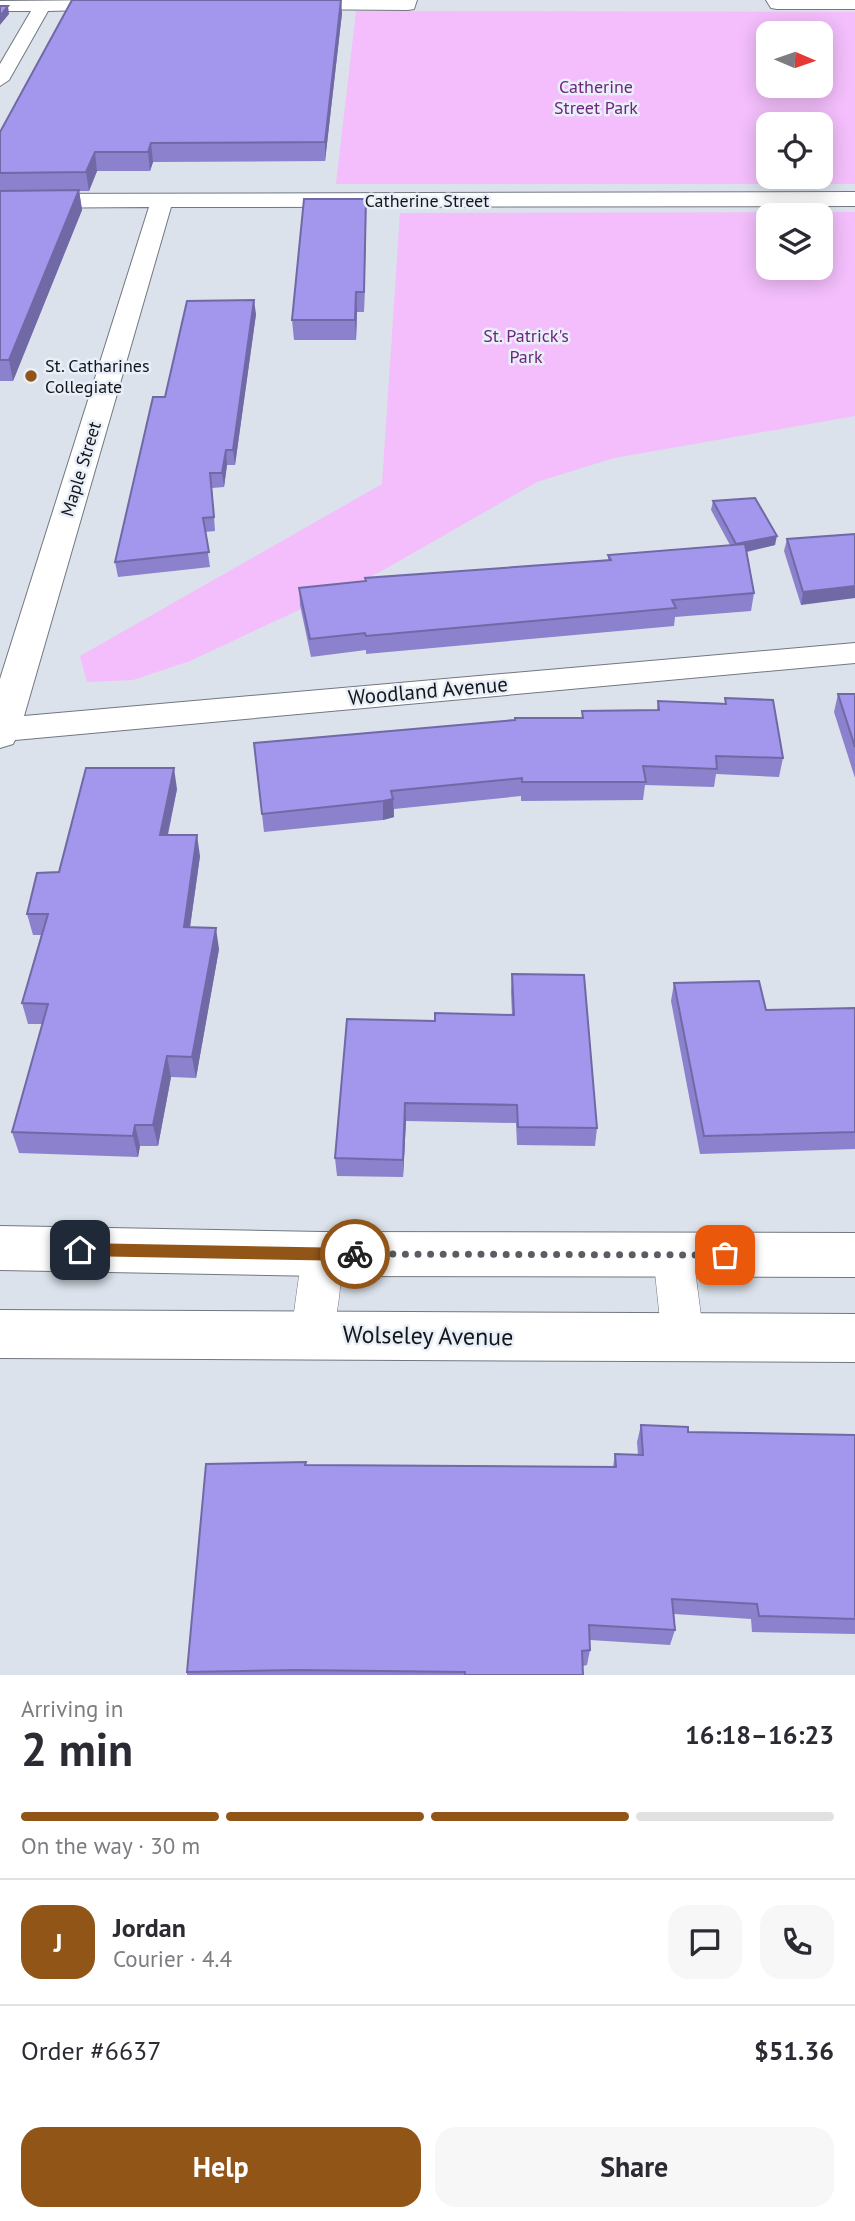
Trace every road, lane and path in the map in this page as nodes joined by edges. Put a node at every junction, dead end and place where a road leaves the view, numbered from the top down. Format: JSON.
{"nodes":[{"id":1,"x":408,"y":2,"type":"edge"},
{"id":2,"x":776,"y":2,"type":"edge"},
{"id":3,"x":45,"y":3,"type":"edge"},
{"id":4,"x":855,"y":4,"type":"edge"},
{"id":5,"x":139,"y":5,"type":"edge"},
{"id":6,"x":276,"y":5,"type":"edge"},
{"id":7,"x":0,"y":6,"type":"edge"},
{"id":8,"x":0,"y":80,"type":"edge"},
{"id":9,"x":855,"y":199,"type":"edge"},
{"id":10,"x":0,"y":201,"type":"edge"},
{"id":11,"x":162,"y":202,"type":"junction"},
{"id":12,"x":855,"y":653,"type":"edge"},
{"id":13,"x":1,"y":732,"type":"edge"},
{"id":14,"x":0,"y":1248,"type":"edge"},
{"id":15,"x":322,"y":1254,"type":"junction"},
{"id":16,"x":673,"y":1254,"type":"junction"},
{"id":17,"x":855,"y":1255,"type":"edge"},
{"id":18,"x":0,"y":1334,"type":"edge"},
{"id":19,"x":312,"y":1334,"type":"junction"},
{"id":20,"x":855,"y":1338,"type":"edge"},
{"id":21,"x":683,"y":1339,"type":"junction"}],
"edges":[{"from":1,"to":6,"type":"street"},
{"from":2,"to":4,"type":"street"},
{"from":3,"to":5,"type":"street"},
{"from":3,"to":7,"type":"street"},
{"from":3,"to":8,"type":"street"},
{"from":9,"to":11,"type":"street","name":"Catherine Street"},
{"from":10,"to":11,"type":"street","name":"Catherine Street"},
{"from":11,"to":13,"type":"street","name":"Maple Street"},
{"from":12,"to":13,"type":"street","name":"Woodland Avenue"},
{"from":14,"to":15,"type":"street"},
{"from":15,"to":16,"type":"street"},
{"from":15,"to":19,"type":"lane"},
{"from":16,"to":17,"type":"street"},
{"from":16,"to":21,"type":"lane"},
{"from":18,"to":19,"type":"street","name":"Wolseley Avenue"},
{"from":19,"to":21,"type":"street","name":"Wolseley Avenue"},
{"from":20,"to":21,"type":"street","name":"Wolseley Avenue"}]}
